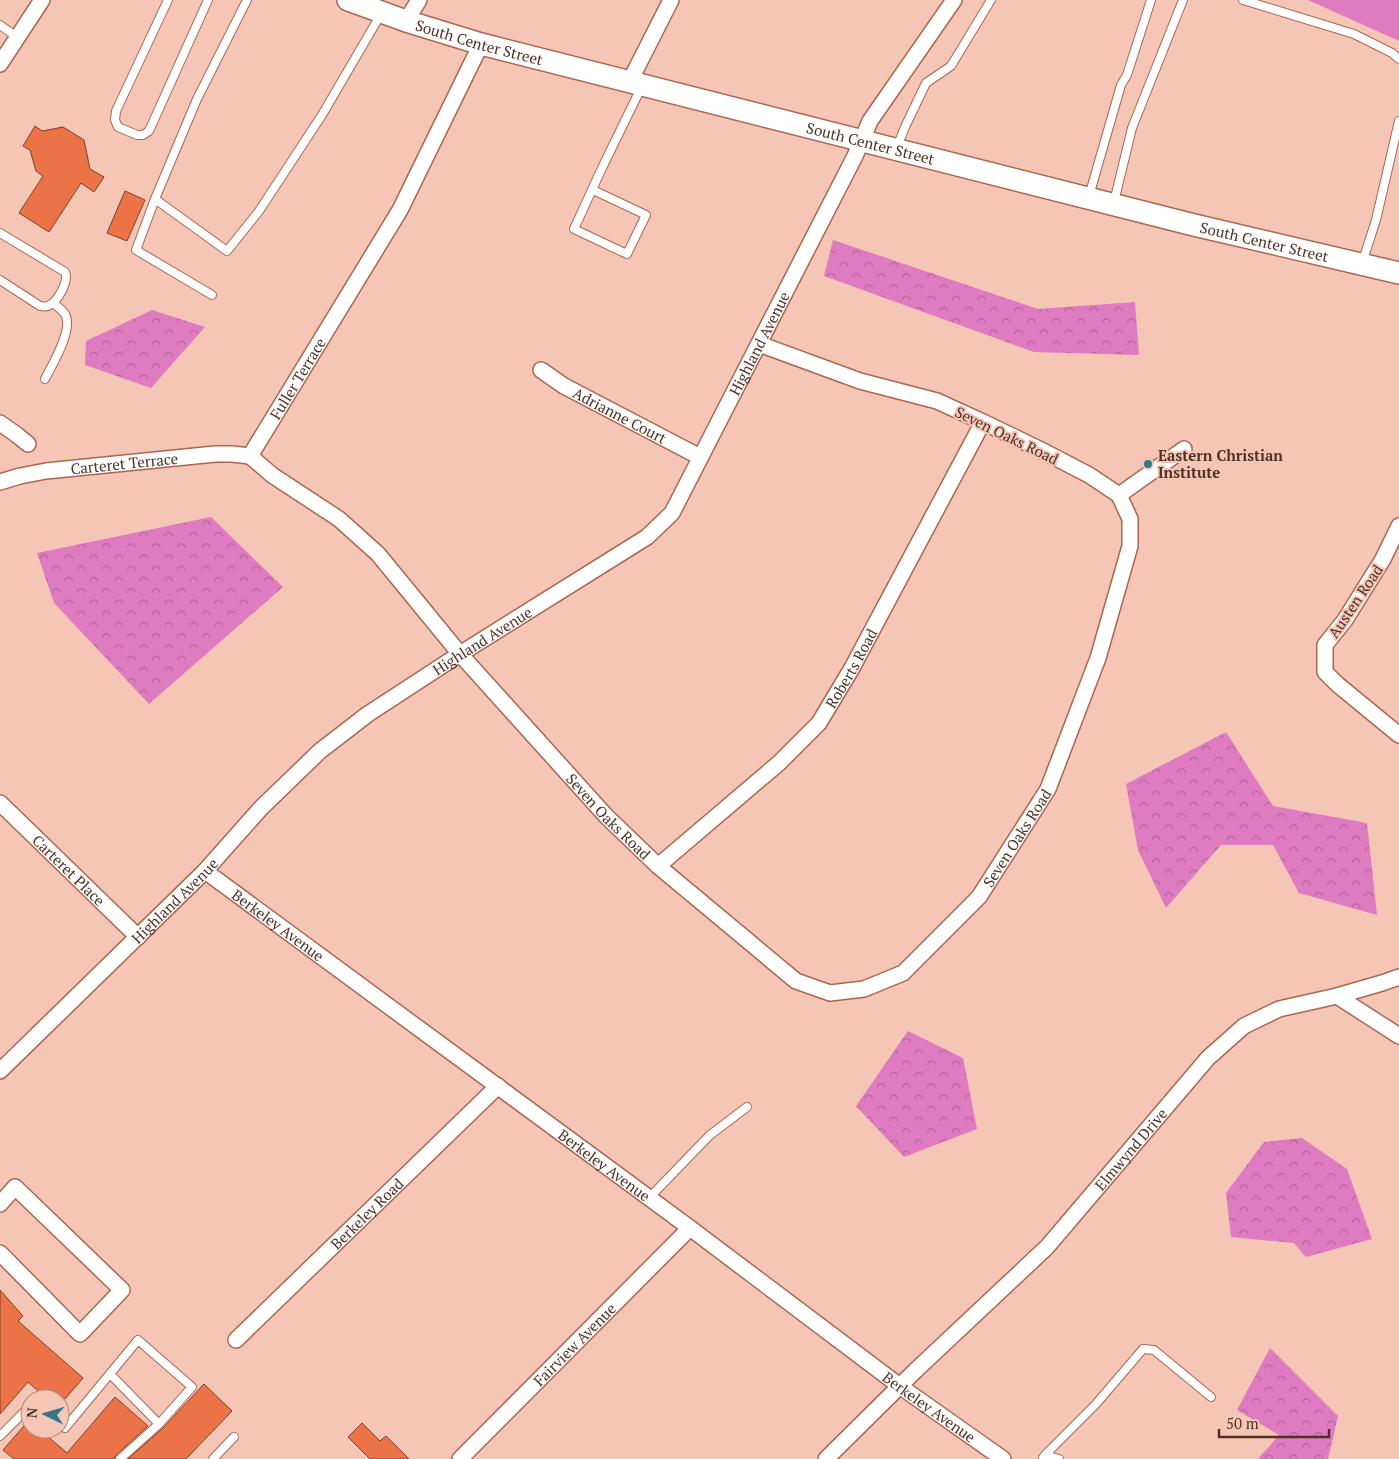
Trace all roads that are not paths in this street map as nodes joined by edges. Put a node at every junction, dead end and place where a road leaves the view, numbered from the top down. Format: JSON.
{"nodes":[{"id":1,"x":40,"y":0,"type":"edge"},
{"id":2,"x":168,"y":0,"type":"edge"},
{"id":3,"x":208,"y":0,"type":"edge"},
{"id":4,"x":246,"y":0,"type":"edge"},
{"id":5,"x":348,"y":0,"type":"edge"},
{"id":6,"x":419,"y":0,"type":"edge"},
{"id":7,"x":671,"y":0,"type":"edge"},
{"id":8,"x":954,"y":0,"type":"edge"},
{"id":9,"x":991,"y":0,"type":"edge"},
{"id":10,"x":1151,"y":0,"type":"edge"},
{"id":11,"x":1183,"y":0,"type":"edge"},
{"id":12,"x":1243,"y":0,"type":"edge"},
{"id":13,"x":382,"y":12,"type":"junction"},
{"id":14,"x":406,"y":21,"type":"junction"},
{"id":15,"x":0,"y":25,"type":"edge"},
{"id":16,"x":17,"y":37,"type":"junction"},
{"id":17,"x":481,"y":44,"type":"junction"},
{"id":18,"x":1399,"y":59,"type":"edge"},
{"id":19,"x":0,"y":64,"type":"edge"},
{"id":20,"x":637,"y":83,"type":"junction"},
{"id":21,"x":1399,"y":121,"type":"edge"},
{"id":22,"x":862,"y":140,"type":"junction"},
{"id":23,"x":897,"y":149,"type":"junction"},
{"id":24,"x":593,"y":190,"type":"junction"},
{"id":25,"x":1088,"y":198,"type":"junction"},
{"id":26,"x":155,"y":199,"type":"junction"},
{"id":27,"x":1113,"y":204,"type":"junction"},
{"id":28,"x":0,"y":233,"type":"edge"},
{"id":29,"x":1362,"y":264,"type":"junction"},
{"id":30,"x":1399,"y":273,"type":"edge"},
{"id":31,"x":0,"y":280,"type":"edge"},
{"id":32,"x":212,"y":295,"type":"dead end"},
{"id":33,"x":53,"y":302,"type":"junction"},
{"id":34,"x":759,"y":344,"type":"junction"},
{"id":35,"x":541,"y":370,"type":"dead end"},
{"id":36,"x":45,"y":379,"type":"dead end"},
{"id":37,"x":983,"y":422,"type":"junction"},
{"id":38,"x":0,"y":423,"type":"edge"},
{"id":39,"x":28,"y":444,"type":"dead end"},
{"id":40,"x":1184,"y":449,"type":"dead end"},
{"id":41,"x":250,"y":456,"type":"junction"},
{"id":42,"x":700,"y":457,"type":"junction"},
{"id":43,"x":0,"y":482,"type":"edge"},
{"id":44,"x":1119,"y":495,"type":"junction"},
{"id":45,"x":1399,"y":526,"type":"edge"},
{"id":46,"x":460,"y":654,"type":"junction"},
{"id":47,"x":1399,"y":734,"type":"edge"},
{"id":48,"x":0,"y":803,"type":"edge"},
{"id":49,"x":658,"y":866,"type":"junction"},
{"id":50,"x":205,"y":871,"type":"junction"},
{"id":51,"x":138,"y":937,"type":"junction"},
{"id":52,"x":1399,"y":976,"type":"edge"},
{"id":53,"x":1337,"y":996,"type":"junction"},
{"id":54,"x":1399,"y":1036,"type":"edge"},
{"id":55,"x":0,"y":1071,"type":"edge"},
{"id":56,"x":498,"y":1086,"type":"junction"},
{"id":57,"x":747,"y":1107,"type":"dead end"},
{"id":58,"x":649,"y":1198,"type":"junction"},
{"id":59,"x":0,"y":1204,"type":"edge"},
{"id":60,"x":690,"y":1228,"type":"junction"},
{"id":61,"x":0,"y":1253,"type":"edge"},
{"id":62,"x":236,"y":1340,"type":"dead end"},
{"id":63,"x":110,"y":1374,"type":"junction"},
{"id":64,"x":901,"y":1387,"type":"junction"},
{"id":65,"x":1211,"y":1397,"type":"dead end"},
{"id":66,"x":20,"y":1416,"type":"edge"},
{"id":67,"x":70,"y":1422,"type":"edge"},
{"id":68,"x":159,"y":1424,"type":"junction"},
{"id":69,"x":0,"y":1436,"type":"edge"},
{"id":70,"x":234,"y":1437,"type":"dead end"},
{"id":71,"x":1043,"y":1457,"type":"edge"},
{"id":72,"x":120,"y":1459,"type":"edge"},
{"id":73,"x":213,"y":1459,"type":"edge"},
{"id":74,"x":460,"y":1459,"type":"edge"},
{"id":75,"x":826,"y":1459,"type":"edge"},
{"id":76,"x":1003,"y":1459,"type":"edge"},
{"id":77,"x":1059,"y":1459,"type":"edge"}],
"edges":[{"from":1,"to":16,"type":"street"},
{"from":2,"to":3,"type":"lane"},
{"from":4,"to":26,"type":"lane"},
{"from":5,"to":13,"type":"main road","name":"South Center Street"},
{"from":6,"to":14,"type":"street"},
{"from":7,"to":20,"type":"street"},
{"from":8,"to":22,"type":"street","name":"Highland Avenue"},
{"from":9,"to":23,"type":"lane"},
{"from":10,"to":25,"type":"lane"},
{"from":11,"to":27,"type":"lane"},
{"from":12,"to":18,"type":"lane"},
{"from":13,"to":14,"type":"main road","name":"South Center Street"},
{"from":13,"to":26,"type":"lane"},
{"from":14,"to":17,"type":"main road","name":"South Center Street"},
{"from":15,"to":16,"type":"lane"},
{"from":16,"to":19,"type":"street"},
{"from":17,"to":20,"type":"main road","name":"South Center Street"},
{"from":17,"to":41,"type":"street","name":"Fuller Terrace"},
{"from":20,"to":22,"type":"main road","name":"South Center Street"},
{"from":20,"to":24,"type":"lane"},
{"from":21,"to":29,"type":"lane"},
{"from":22,"to":23,"type":"main road","name":"South Center Street"},
{"from":22,"to":34,"type":"street","name":"Highland Avenue"},
{"from":23,"to":25,"type":"main road","name":"South Center Street"},
{"from":24,"to":24,"type":"lane"},
{"from":25,"to":27,"type":"main road","name":"South Center Street"},
{"from":26,"to":32,"type":"lane"},
{"from":27,"to":29,"type":"main road","name":"South Center Street"},
{"from":28,"to":33,"type":"lane"},
{"from":29,"to":30,"type":"main road","name":"South Center Street"},
{"from":31,"to":33,"type":"lane"},
{"from":33,"to":36,"type":"lane"},
{"from":34,"to":37,"type":"street","name":"Seven Oaks Road"},
{"from":34,"to":42,"type":"street","name":"Highland Avenue"},
{"from":35,"to":42,"type":"street","name":"Adrianne Court"},
{"from":37,"to":44,"type":"street","name":"Seven Oaks Road"},
{"from":37,"to":49,"type":"street","name":"Roberts Road"},
{"from":38,"to":39,"type":"street"},
{"from":40,"to":44,"type":"street"},
{"from":41,"to":43,"type":"street","name":"Carteret Terrace"},
{"from":41,"to":46,"type":"street"},
{"from":42,"to":46,"type":"street","name":"Highland Avenue"},
{"from":44,"to":49,"type":"street","name":"Seven Oaks Road"},
{"from":45,"to":47,"type":"street","name":"Austen Road"},
{"from":46,"to":49,"type":"street","name":"Seven Oaks Road"},
{"from":46,"to":50,"type":"street","name":"Highland Avenue"},
{"from":48,"to":51,"type":"street","name":"Carteret Place"},
{"from":50,"to":51,"type":"street","name":"Highland Avenue"},
{"from":50,"to":56,"type":"street","name":"Berkeley Avenue"},
{"from":51,"to":55,"type":"street","name":"Highland Avenue"},
{"from":52,"to":53,"type":"street","name":"Elmwynd Drive"},
{"from":53,"to":54,"type":"street"},
{"from":53,"to":64,"type":"street","name":"Elmwynd Drive"},
{"from":56,"to":58,"type":"street","name":"Berkeley Avenue"},
{"from":56,"to":62,"type":"street","name":"Berkeley Road"},
{"from":57,"to":58,"type":"lane"},
{"from":58,"to":60,"type":"street","name":"Berkeley Avenue"},
{"from":59,"to":61,"type":"street"},
{"from":60,"to":64,"type":"street","name":"Berkeley Avenue"},
{"from":60,"to":74,"type":"street","name":"Fairview Avenue"},
{"from":63,"to":67,"type":"lane"},
{"from":63,"to":68,"type":"lane"},
{"from":63,"to":68,"type":"lane"},
{"from":64,"to":75,"type":"street","name":"Elmwynd Drive"},
{"from":64,"to":76,"type":"street","name":"Berkeley Avenue"},
{"from":65,"to":71,"type":"lane"},
{"from":66,"to":69,"type":"lane"},
{"from":68,"to":72,"type":"lane"},
{"from":70,"to":73,"type":"lane"},
{"from":71,"to":77,"type":"lane"}]}
